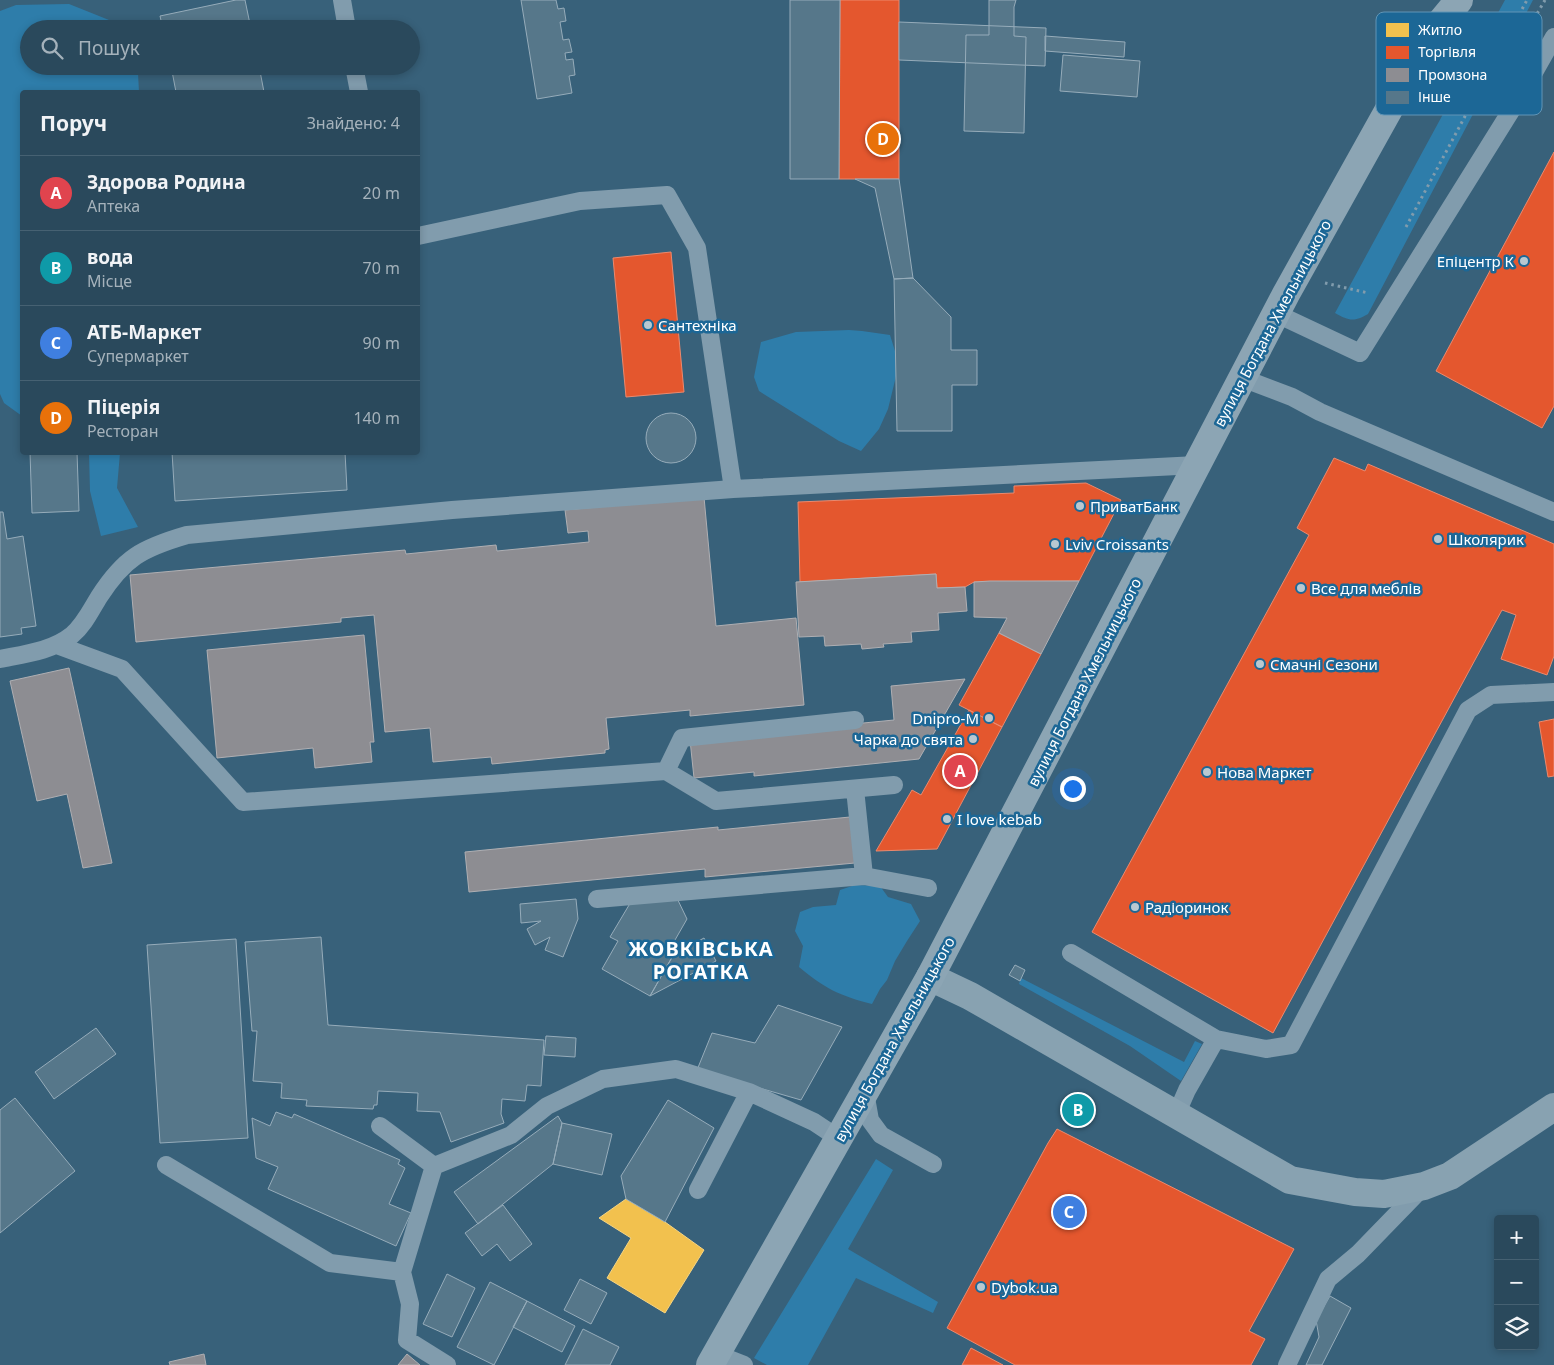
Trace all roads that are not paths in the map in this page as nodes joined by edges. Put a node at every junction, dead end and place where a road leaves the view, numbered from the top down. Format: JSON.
{"nodes":[{"id":1,"x":342,"y":0,"type":"edge"},
{"id":2,"x":1459,"y":0,"type":"edge"},
{"id":3,"x":1449,"y":12,"type":"edge"},
{"id":4,"x":345,"y":20,"type":"edge"},
{"id":5,"x":1554,"y":37,"type":"edge"},
{"id":6,"x":1542,"y":58,"type":"edge"},
{"id":7,"x":356,"y":75,"type":"edge"},
{"id":8,"x":359,"y":90,"type":"edge"},
{"id":9,"x":1386,"y":115,"type":"edge"},
{"id":10,"x":1508,"y":115,"type":"edge"},
{"id":11,"x":420,"y":236,"type":"edge"},
{"id":12,"x":1277,"y":314,"type":"junction"},
{"id":13,"x":1242,"y":378,"type":"junction"},
{"id":14,"x":1196,"y":464,"type":"junction"},
{"id":15,"x":733,"y":489,"type":"junction"},
{"id":16,"x":1554,"y":512,"type":"edge"},
{"id":17,"x":57,"y":645,"type":"junction"},
{"id":18,"x":0,"y":659,"type":"edge"},
{"id":19,"x":1554,"y":692,"type":"edge"},
{"id":20,"x":855,"y":720,"type":"dead end"},
{"id":21,"x":666,"y":771,"type":"junction"},
{"id":22,"x":894,"y":785,"type":"dead end"},
{"id":23,"x":855,"y":789,"type":"junction"},
{"id":24,"x":864,"y":876,"type":"junction"},
{"id":25,"x":928,"y":888,"type":"dead end"},
{"id":26,"x":597,"y":899,"type":"dead end"},
{"id":27,"x":1071,"y":953,"type":"dead end"},
{"id":28,"x":930,"y":977,"type":"junction"},
{"id":29,"x":1216,"y":1039,"type":"junction"},
{"id":30,"x":749,"y":1092,"type":"junction"},
{"id":31,"x":865,"y":1092,"type":"junction"},
{"id":32,"x":1554,"y":1107,"type":"edge"},
{"id":33,"x":1176,"y":1115,"type":"junction"},
{"id":34,"x":380,"y":1126,"type":"dead end"},
{"id":35,"x":838,"y":1138,"type":"junction"},
{"id":36,"x":933,"y":1164,"type":"dead end"},
{"id":37,"x":166,"y":1165,"type":"dead end"},
{"id":38,"x":434,"y":1166,"type":"junction"},
{"id":39,"x":1424,"y":1186,"type":"junction"},
{"id":40,"x":698,"y":1190,"type":"dead end"},
{"id":41,"x":402,"y":1272,"type":"junction"},
{"id":42,"x":713,"y":1359,"type":"edge"},
{"id":43,"x":447,"y":1365,"type":"edge"},
{"id":44,"x":744,"y":1365,"type":"edge"},
{"id":45,"x":1287,"y":1365,"type":"edge"}],
"edges":[{"from":1,"to":4,"type":"lane"},
{"from":2,"to":3,"type":"main road","name":"вулиця Богдана Хмельницького"},
{"from":5,"to":6,"type":"lane"},
{"from":7,"to":8,"type":"lane"},
{"from":9,"to":12,"type":"main road","name":"вулиця Богдана Хмельницького"},
{"from":10,"to":12,"type":"lane"},
{"from":11,"to":15,"type":"lane"},
{"from":12,"to":13,"type":"main road","name":"вулиця Богдана Хмельницького"},
{"from":13,"to":14,"type":"main road","name":"вулиця Богдана Хмельницького"},
{"from":13,"to":16,"type":"lane"},
{"from":14,"to":15,"type":"lane"},
{"from":14,"to":28,"type":"main road","name":"вулиця Богдана Хмельницького"},
{"from":15,"to":17,"type":"lane"},
{"from":17,"to":18,"type":"lane"},
{"from":17,"to":21,"type":"lane"},
{"from":19,"to":29,"type":"lane"},
{"from":20,"to":21,"type":"lane"},
{"from":21,"to":23,"type":"lane"},
{"from":22,"to":23,"type":"lane"},
{"from":23,"to":24,"type":"lane"},
{"from":24,"to":25,"type":"lane"},
{"from":24,"to":26,"type":"lane"},
{"from":27,"to":29,"type":"lane"},
{"from":28,"to":31,"type":"main road","name":"вулиця Богдана Хмельницького"},
{"from":28,"to":33,"type":"main road"},
{"from":29,"to":33,"type":"lane"},
{"from":30,"to":35,"type":"lane"},
{"from":30,"to":38,"type":"lane"},
{"from":30,"to":40,"type":"lane"},
{"from":31,"to":35,"type":"main road","name":"вулиця Богдана Хмельницького"},
{"from":31,"to":36,"type":"lane"},
{"from":32,"to":39,"type":"main road"},
{"from":33,"to":39,"type":"main road"},
{"from":34,"to":38,"type":"lane"},
{"from":35,"to":42,"type":"main road","name":"вулиця Богдана Хмельницького"},
{"from":37,"to":41,"type":"lane"},
{"from":38,"to":41,"type":"lane"},
{"from":39,"to":45,"type":"lane"},
{"from":41,"to":43,"type":"lane"},
{"from":42,"to":44,"type":"lane"}]}
